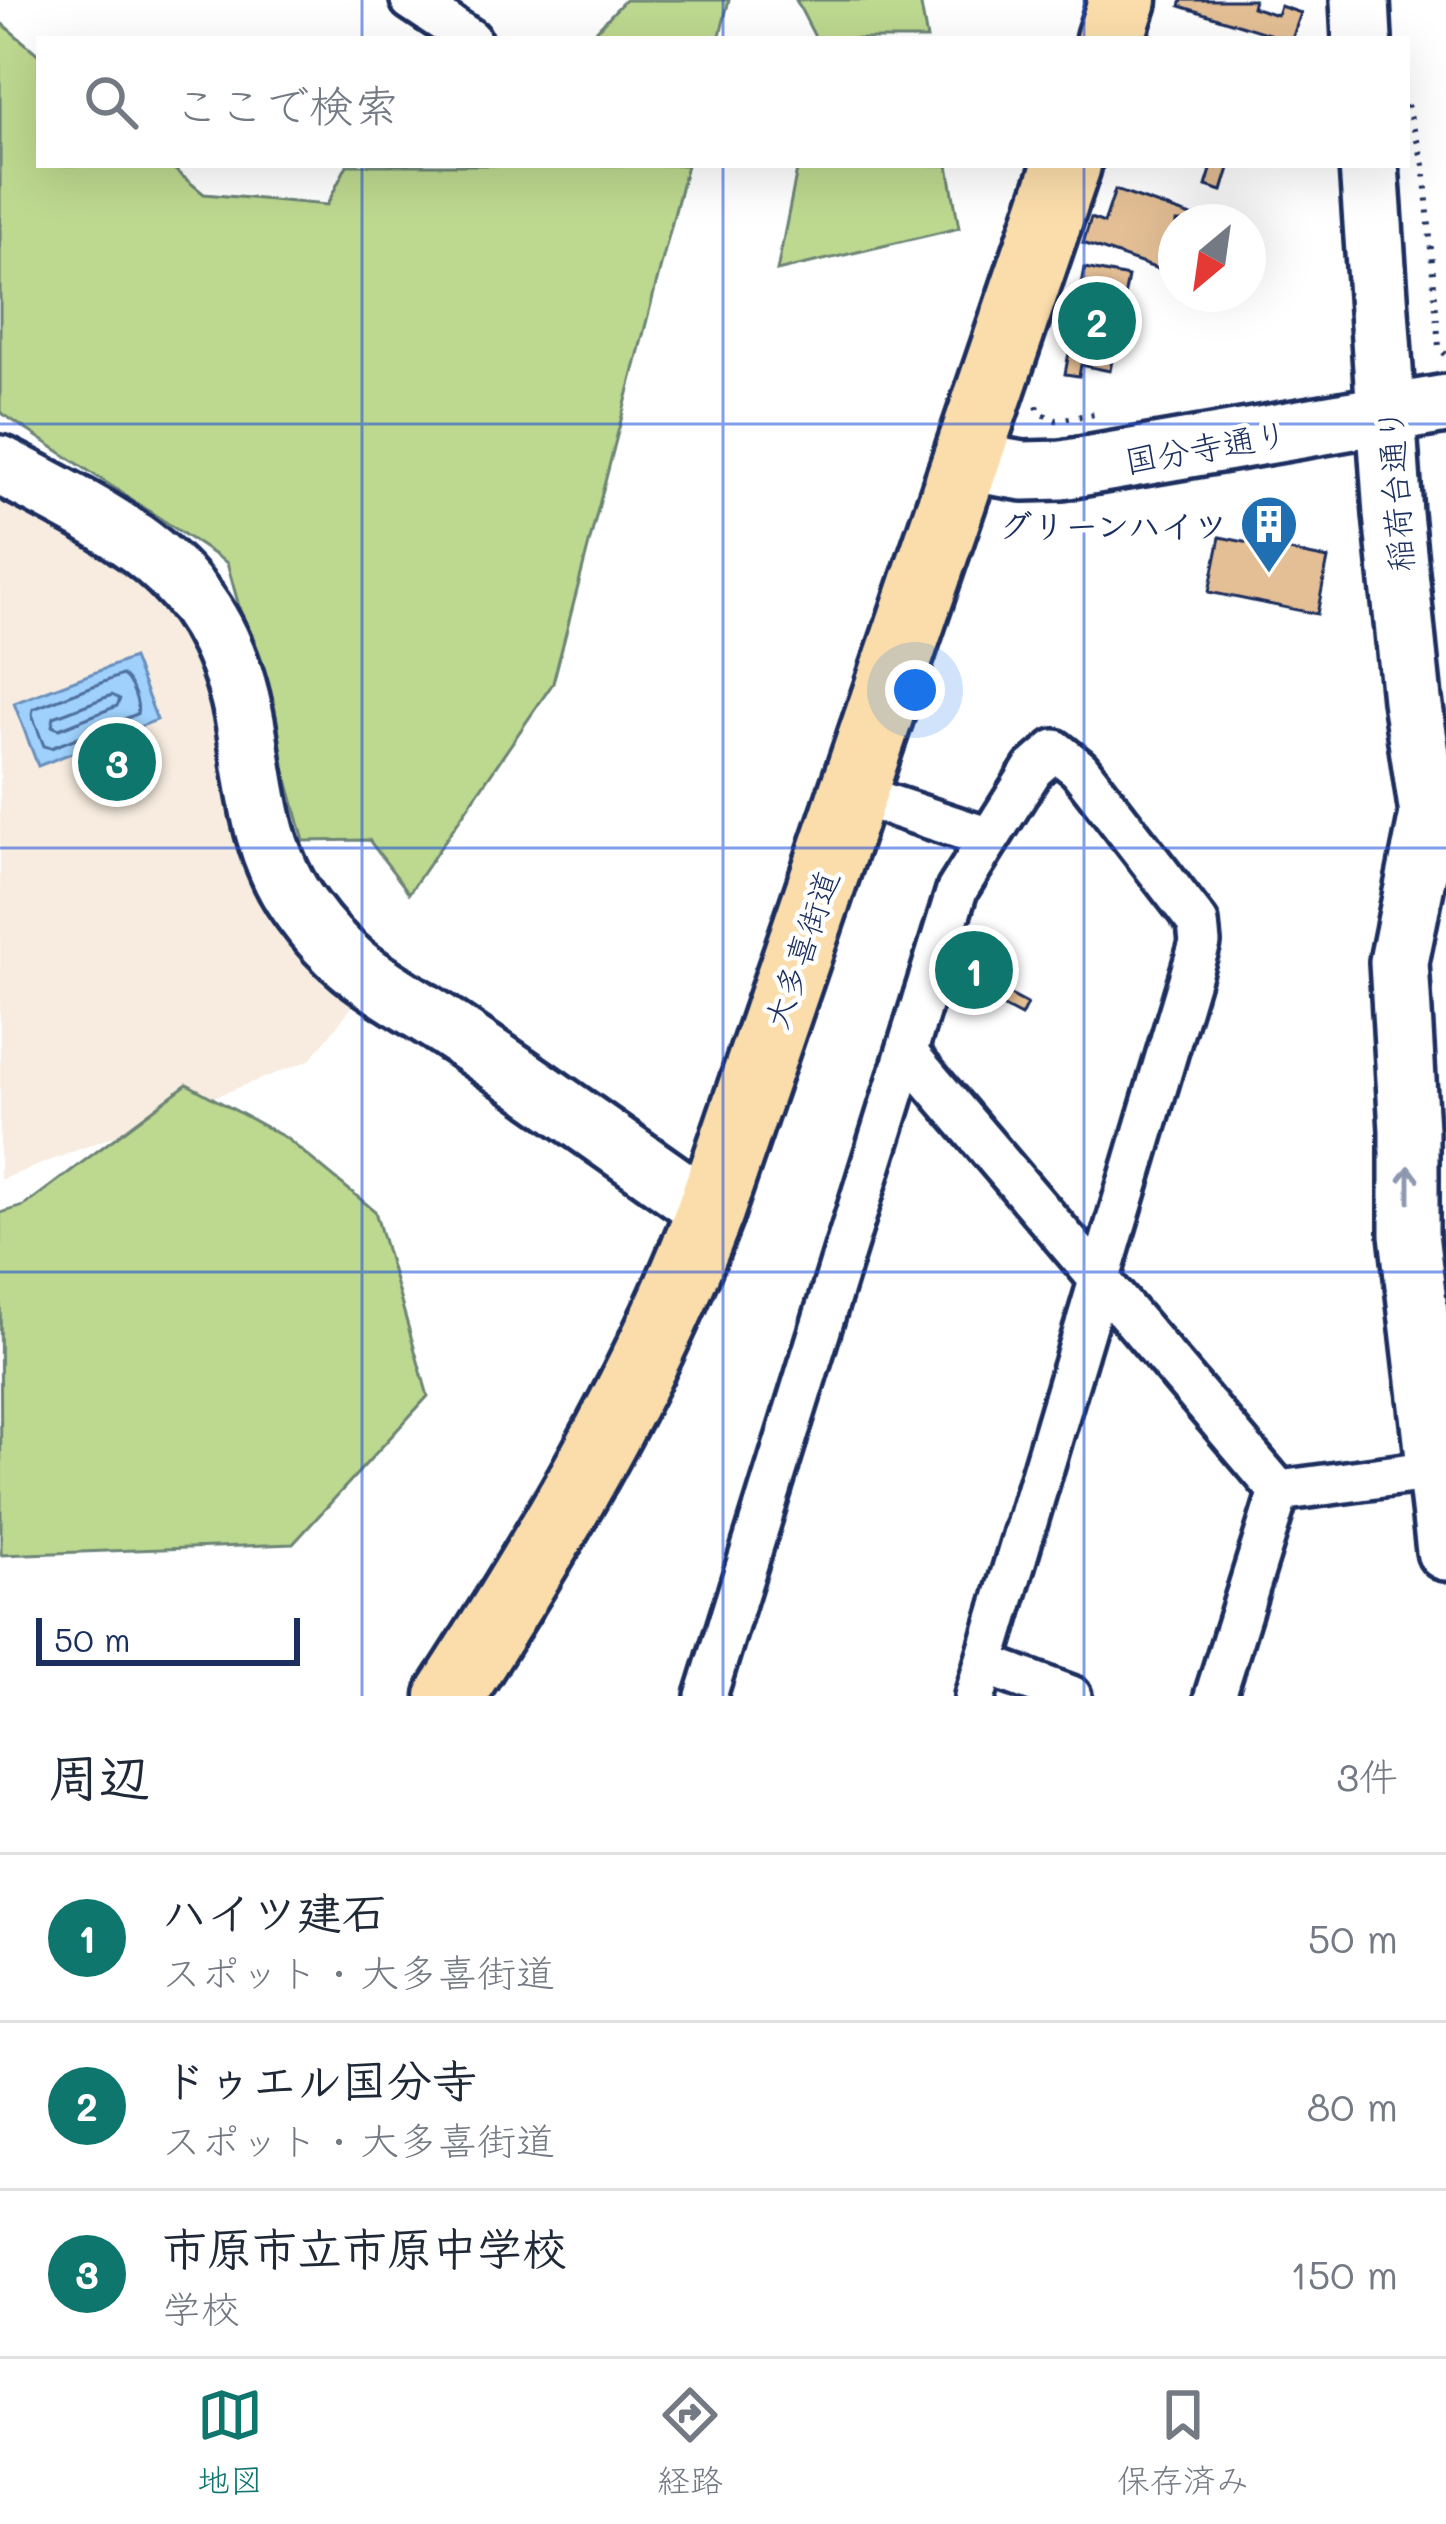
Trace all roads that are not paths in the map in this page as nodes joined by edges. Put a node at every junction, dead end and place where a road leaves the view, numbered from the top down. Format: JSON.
{"nodes":[{"id":1,"x":411,"y":0,"type":"edge"},
{"id":2,"x":1123,"y":0,"type":"edge"},
{"id":3,"x":1360,"y":0,"type":"edge"},
{"id":4,"x":465,"y":36,"type":"edge"},
{"id":5,"x":1111,"y":36,"type":"edge"},
{"id":6,"x":1362,"y":36,"type":"edge"},
{"id":7,"x":1065,"y":168,"type":"edge"},
{"id":8,"x":1369,"y":168,"type":"edge"},
{"id":9,"x":1446,"y":404,"type":"edge"},
{"id":10,"x":1389,"y":414,"type":"junction"},
{"id":11,"x":964,"y":461,"type":"junction"},
{"id":12,"x":0,"y":465,"type":"edge"},
{"id":13,"x":1429,"y":703,"type":"edge"},
{"id":14,"x":853,"y":793,"type":"junction"},
{"id":15,"x":1438,"y":831,"type":"edge"},
{"id":16,"x":989,"y":838,"type":"junction"},
{"id":17,"x":908,"y":1053,"type":"junction"},
{"id":18,"x":710,"y":1211,"type":"junction"},
{"id":19,"x":1102,"y":1282,"type":"junction"},
{"id":20,"x":1435,"y":1470,"type":"junction"},
{"id":21,"x":1279,"y":1491,"type":"junction"},
{"id":22,"x":1446,"y":1551,"type":"edge"},
{"id":23,"x":980,"y":1680,"type":"edge"},
{"id":24,"x":1224,"y":1693,"type":"edge"},
{"id":25,"x":450,"y":1696,"type":"edge"},
{"id":26,"x":706,"y":1696,"type":"edge"},
{"id":27,"x":1071,"y":1696,"type":"edge"}],
"edges":[{"from":1,"to":4,"type":"street"},
{"from":2,"to":5,"type":"highway"},
{"from":3,"to":6,"type":"street"},
{"from":7,"to":11,"type":"highway","name":"大多喜街道"},
{"from":8,"to":10,"type":"street","name":"稲荷台通り"},
{"from":9,"to":10,"type":"street","name":"国分寺通り"},
{"from":10,"to":11,"type":"street","name":"国分寺通り"},
{"from":10,"to":13,"type":"street","name":"稲荷台通り"},
{"from":11,"to":14,"type":"highway","name":"大多喜街道"},
{"from":12,"to":18,"type":"street"},
{"from":13,"to":15,"type":"street","name":"稲荷台通り"},
{"from":14,"to":16,"type":"street"},
{"from":14,"to":18,"type":"highway","name":"大多喜街道"},
{"from":20,"to":15,"type":"street","name":"稲荷台通り","one_way":true},
{"from":16,"to":17,"type":"street"},
{"from":16,"to":19,"type":"street"},
{"from":17,"to":19,"type":"street"},
{"from":17,"to":26,"type":"street"},
{"from":18,"to":25,"type":"highway","name":"大多喜街道"},
{"from":19,"to":21,"type":"street"},
{"from":19,"to":23,"type":"street"},
{"from":20,"to":21,"type":"street"},
{"from":20,"to":22,"type":"street","name":"稲荷台通り"},
{"from":21,"to":24,"type":"street"},
{"from":23,"to":27,"type":"street"}]}
